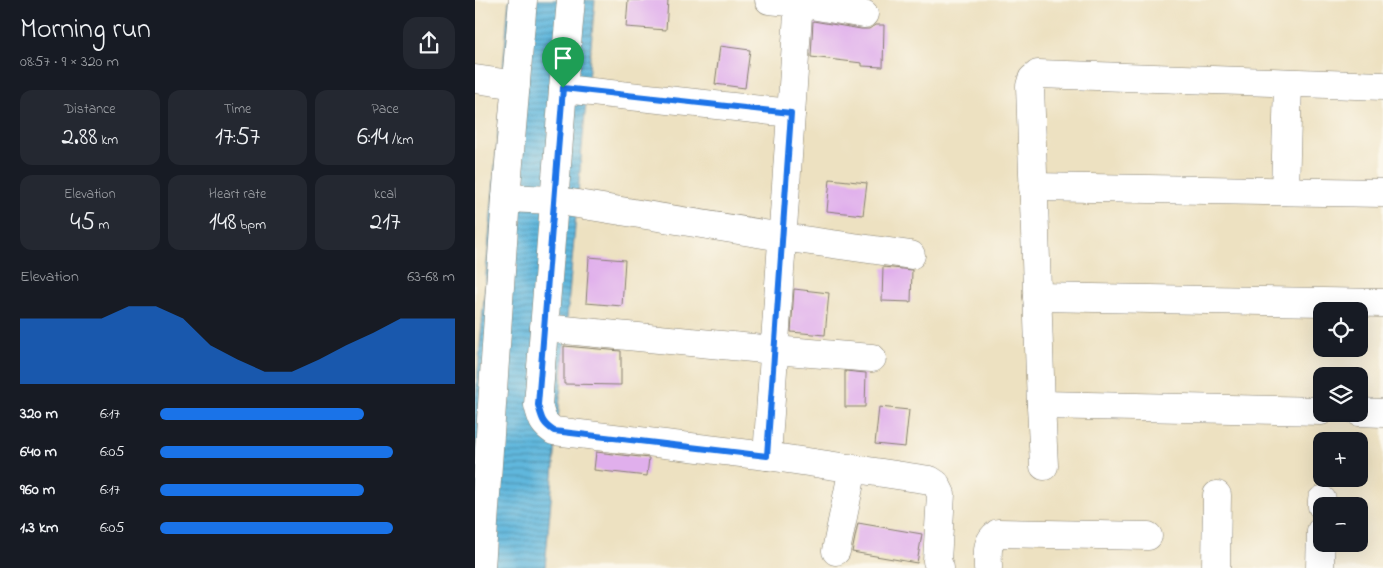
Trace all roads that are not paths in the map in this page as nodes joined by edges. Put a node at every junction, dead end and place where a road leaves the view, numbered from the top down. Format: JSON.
{"nodes":[{"id":1,"x":523,"y":0,"type":"edge"},
{"id":2,"x":571,"y":0,"type":"edge"},
{"id":3,"x":769,"y":0,"type":"edge"},
{"id":4,"x":799,"y":2,"type":"edge"},
{"id":5,"x":864,"y":14,"type":"dead end"},
{"id":6,"x":475,"y":79,"type":"edge"},
{"id":7,"x":1289,"y":83,"type":"junction"},
{"id":8,"x":516,"y":85,"type":"junction"},
{"id":9,"x":1383,"y":86,"type":"edge"},
{"id":10,"x":563,"y":88,"type":"junction"},
{"id":11,"x":791,"y":113,"type":"junction"},
{"id":12,"x":1033,"y":187,"type":"junction"},
{"id":13,"x":1285,"y":191,"type":"junction"},
{"id":14,"x":1383,"y":193,"type":"edge"},
{"id":15,"x":533,"y":199,"type":"junction"},
{"id":16,"x":782,"y":237,"type":"junction"},
{"id":17,"x":911,"y":255,"type":"dead end"},
{"id":18,"x":1037,"y":297,"type":"junction"},
{"id":19,"x":1383,"y":303,"type":"edge"},
{"id":20,"x":544,"y":328,"type":"junction"},
{"id":21,"x":774,"y":350,"type":"junction"},
{"id":22,"x":872,"y":358,"type":"dead end"},
{"id":23,"x":1041,"y":405,"type":"junction"},
{"id":24,"x":1313,"y":411,"type":"edge"},
{"id":25,"x":1368,"y":412,"type":"edge"},
{"id":26,"x":1383,"y":412,"type":"edge"},
{"id":27,"x":767,"y":456,"type":"junction"},
{"id":28,"x":1044,"y":466,"type":"dead end"},
{"id":29,"x":853,"y":468,"type":"junction"},
{"id":30,"x":1217,"y":495,"type":"dead end"},
{"id":31,"x":1148,"y":536,"type":"dead end"},
{"id":32,"x":836,"y":552,"type":"dead end"},
{"id":33,"x":1320,"y":552,"type":"edge"},
{"id":34,"x":481,"y":568,"type":"edge"},
{"id":35,"x":940,"y":568,"type":"edge"},
{"id":36,"x":988,"y":568,"type":"edge"},
{"id":37,"x":1217,"y":568,"type":"edge"},
{"id":38,"x":1320,"y":568,"type":"edge"}],
"edges":[{"from":1,"to":8,"type":"street"},
{"from":2,"to":10,"type":"street"},
{"from":3,"to":4,"type":"street"},
{"from":4,"to":5,"type":"street"},
{"from":4,"to":11,"type":"street"},
{"from":6,"to":8,"type":"street"},
{"from":7,"to":9,"type":"street"},
{"from":7,"to":12,"type":"street"},
{"from":7,"to":13,"type":"street"},
{"from":8,"to":15,"type":"street"},
{"from":10,"to":11,"type":"street"},
{"from":10,"to":15,"type":"street"},
{"from":11,"to":16,"type":"street"},
{"from":12,"to":13,"type":"street"},
{"from":12,"to":18,"type":"street"},
{"from":13,"to":14,"type":"street"},
{"from":15,"to":16,"type":"street"},
{"from":15,"to":20,"type":"street"},
{"from":15,"to":34,"type":"street"},
{"from":16,"to":17,"type":"street"},
{"from":16,"to":21,"type":"street"},
{"from":18,"to":19,"type":"street"},
{"from":18,"to":23,"type":"street"},
{"from":20,"to":21,"type":"street"},
{"from":20,"to":27,"type":"street"},
{"from":21,"to":22,"type":"street"},
{"from":21,"to":27,"type":"street"},
{"from":23,"to":24,"type":"street"},
{"from":23,"to":28,"type":"street"},
{"from":25,"to":26,"type":"street"},
{"from":27,"to":29,"type":"street"},
{"from":29,"to":32,"type":"street"},
{"from":29,"to":35,"type":"street"},
{"from":30,"to":37,"type":"street"},
{"from":31,"to":36,"type":"street"},
{"from":33,"to":38,"type":"street"}]}
